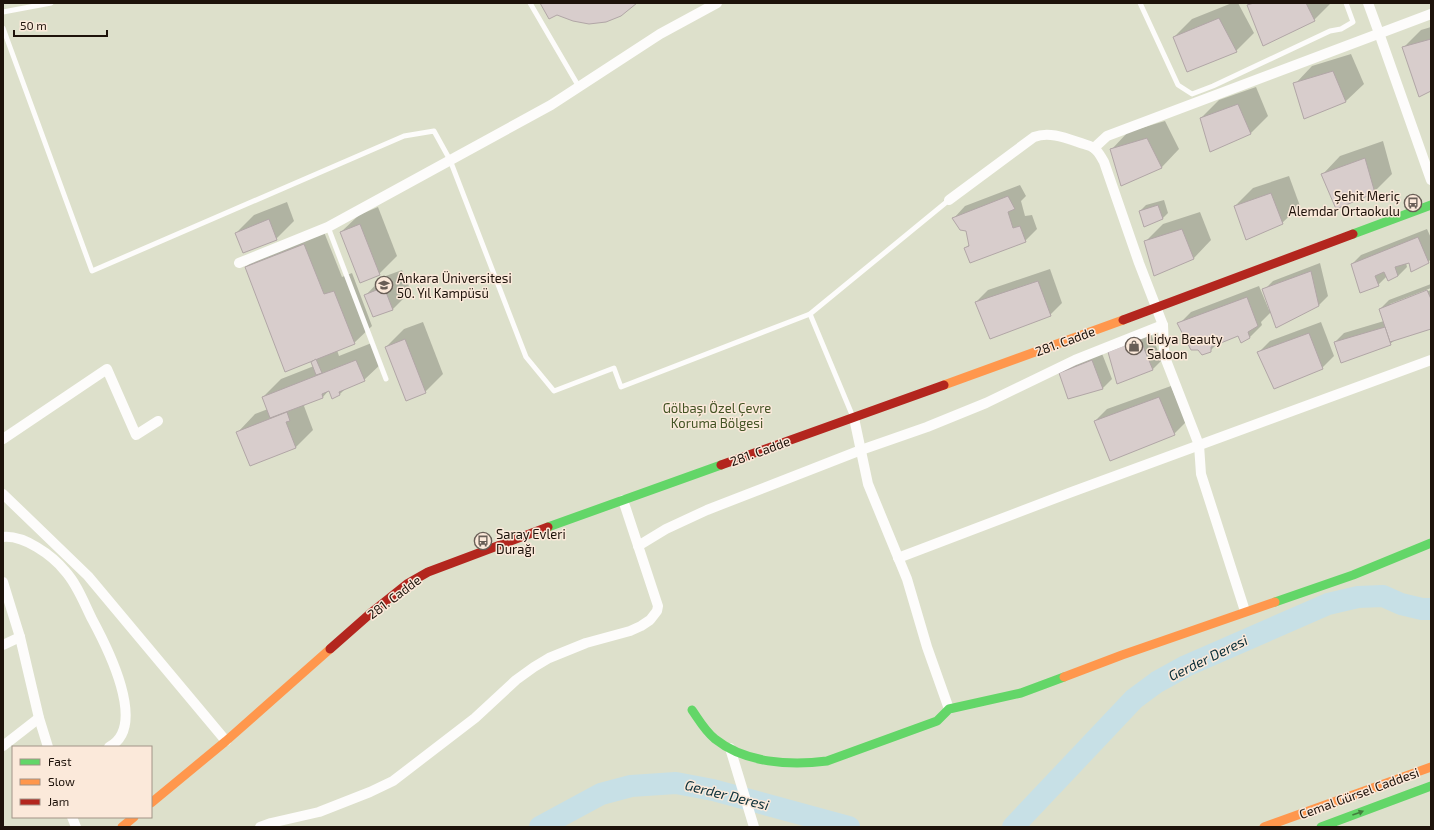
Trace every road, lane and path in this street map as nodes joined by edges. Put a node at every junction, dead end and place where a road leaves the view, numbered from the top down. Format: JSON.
{"nodes":[{"id":1,"x":50,"y":3,"type":"edge"},
{"id":2,"x":530,"y":3,"type":"edge"},
{"id":3,"x":717,"y":3,"type":"edge"},
{"id":4,"x":1140,"y":3,"type":"edge"},
{"id":5,"x":1346,"y":3,"type":"edge"},
{"id":6,"x":1368,"y":3,"type":"edge"},
{"id":7,"x":3,"y":12,"type":"edge"},
{"id":8,"x":1431,"y":14,"type":"edge"},
{"id":9,"x":3,"y":28,"type":"edge"},
{"id":10,"x":1380,"y":33,"type":"junction"},
{"id":11,"x":579,"y":87,"type":"junction"},
{"id":12,"x":1094,"y":148,"type":"junction"},
{"id":13,"x":450,"y":160,"type":"junction"},
{"id":14,"x":1431,"y":180,"type":"edge"},
{"id":15,"x":949,"y":200,"type":"joint"},
{"id":16,"x":1431,"y":205,"type":"edge"},
{"id":17,"x":328,"y":226,"type":"junction"},
{"id":18,"x":239,"y":263,"type":"dead end"},
{"id":19,"x":1157,"y":308,"type":"junction"},
{"id":20,"x":810,"y":314,"type":"junction"},
{"id":21,"x":1163,"y":325,"type":"junction"},
{"id":22,"x":1431,"y":360,"type":"edge"},
{"id":23,"x":386,"y":379,"type":"dead end"},
{"id":24,"x":854,"y":418,"type":"junction"},
{"id":25,"x":158,"y":421,"type":"dead end"},
{"id":26,"x":3,"y":440,"type":"edge"},
{"id":27,"x":1199,"y":445,"type":"junction"},
{"id":28,"x":861,"y":450,"type":"junction"},
{"id":29,"x":3,"y":494,"type":"edge"},
{"id":30,"x":623,"y":500,"type":"junction"},
{"id":31,"x":3,"y":537,"type":"edge"},
{"id":32,"x":1431,"y":543,"type":"edge"},
{"id":33,"x":638,"y":546,"type":"junction"},
{"id":34,"x":898,"y":558,"type":"junction"},
{"id":35,"x":3,"y":582,"type":"edge"},
{"id":36,"x":1245,"y":611,"type":"junction"},
{"id":37,"x":20,"y":637,"type":"junction"},
{"id":38,"x":3,"y":645,"type":"edge"},
{"id":39,"x":949,"y":709,"type":"junction"},
{"id":40,"x":692,"y":710,"type":"dead end"},
{"id":41,"x":38,"y":718,"type":"junction"},
{"id":42,"x":226,"y":741,"type":"junction"},
{"id":43,"x":3,"y":746,"type":"edge"},
{"id":44,"x":48,"y":746,"type":"edge"},
{"id":45,"x":111,"y":746,"type":"edge"},
{"id":46,"x":730,"y":748,"type":"junction"},
{"id":47,"x":1431,"y":767,"type":"edge"},
{"id":48,"x":1431,"y":786,"type":"edge"},
{"id":49,"x":152,"y":802,"type":"edge"},
{"id":50,"x":133,"y":818,"type":"edge"},
{"id":51,"x":125,"y":826,"type":"edge"},
{"id":52,"x":260,"y":827,"type":"edge"},
{"id":53,"x":754,"y":827,"type":"edge"},
{"id":54,"x":1264,"y":827,"type":"edge"},
{"id":55,"x":1321,"y":827,"type":"edge"}],
"edges":[{"from":1,"to":7,"type":"lane"},
{"from":2,"to":11,"type":"lane"},
{"from":3,"to":11,"type":"street"},
{"from":4,"to":5,"type":"lane"},
{"from":6,"to":10,"type":"street"},
{"from":8,"to":10,"type":"street"},
{"from":9,"to":13,"type":"lane"},
{"from":10,"to":12,"type":"street"},
{"from":10,"to":14,"type":"street"},
{"from":11,"to":13,"type":"street"},
{"from":12,"to":15,"type":"street"},
{"from":12,"to":19,"type":"street"},
{"from":13,"to":17,"type":"street"},
{"from":13,"to":20,"type":"lane"},
{"from":15,"to":20,"type":"lane"},
{"from":16,"to":19,"type":"street","name":"281. Cadde"},
{"from":17,"to":18,"type":"street"},
{"from":17,"to":23,"type":"lane"},
{"from":19,"to":21,"type":"street"},
{"from":19,"to":24,"type":"street","name":"281. Cadde"},
{"from":20,"to":24,"type":"lane"},
{"from":21,"to":27,"type":"street"},
{"from":21,"to":28,"type":"street"},
{"from":22,"to":27,"type":"street"},
{"from":24,"to":28,"type":"street"},
{"from":24,"to":30,"type":"street","name":"281. Cadde"},
{"from":25,"to":26,"type":"street"},
{"from":27,"to":34,"type":"street"},
{"from":27,"to":36,"type":"street"},
{"from":28,"to":33,"type":"street"},
{"from":28,"to":34,"type":"street"},
{"from":29,"to":42,"type":"street"},
{"from":30,"to":33,"type":"street"},
{"from":30,"to":42,"type":"street","name":"281. Cadde"},
{"from":31,"to":45,"type":"street"},
{"from":32,"to":36,"type":"street"},
{"from":33,"to":52,"type":"street"},
{"from":34,"to":39,"type":"street"},
{"from":35,"to":37,"type":"street"},
{"from":36,"to":39,"type":"street"},
{"from":37,"to":38,"type":"street"},
{"from":37,"to":41,"type":"street"},
{"from":39,"to":46,"type":"street"},
{"from":40,"to":46,"type":"street"},
{"from":41,"to":43,"type":"street"},
{"from":41,"to":44,"type":"street"},
{"from":42,"to":49,"type":"street","name":"281. Cadde"},
{"from":46,"to":53,"type":"street"},
{"from":47,"to":54,"type":"street","name":"Cemal Gürsel Caddesi"},
{"from":55,"to":48,"type":"street","name":"Cemal Gürsel Caddesi","one_way":true},
{"from":50,"to":51,"type":"street"}]}
